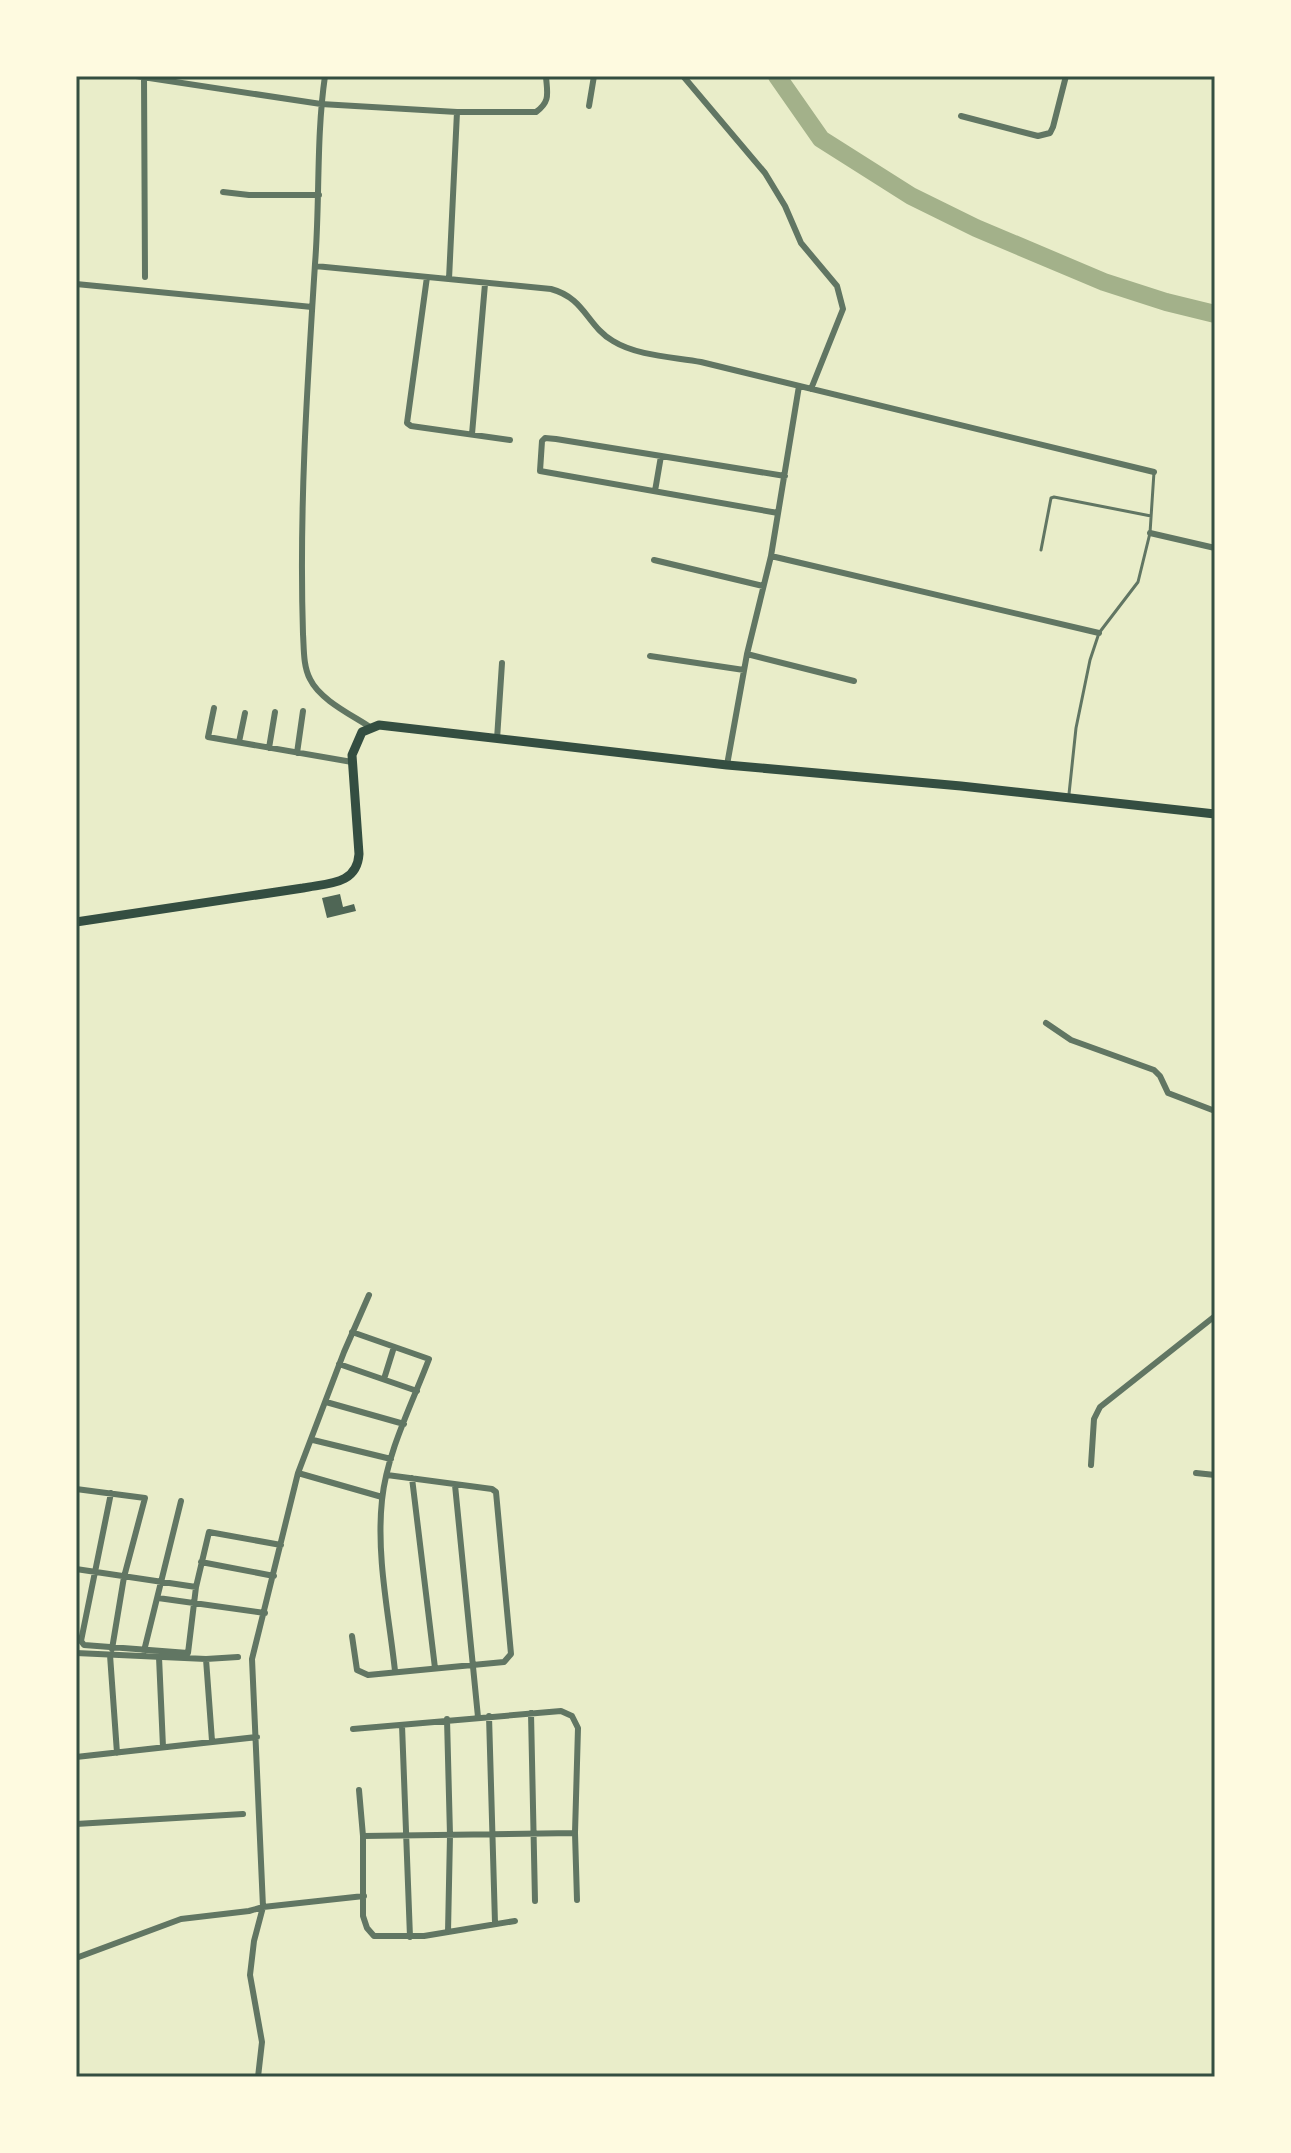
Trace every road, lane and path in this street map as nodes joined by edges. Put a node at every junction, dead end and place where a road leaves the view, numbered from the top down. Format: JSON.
{"nodes":[{"id":1,"x":141,"y":76,"type":"edge"},
{"id":2,"x":325,"y":76,"type":"edge"},
{"id":3,"x":546,"y":76,"type":"edge"},
{"id":4,"x":594,"y":76,"type":"edge"},
{"id":5,"x":683,"y":76,"type":"edge"},
{"id":6,"x":1066,"y":76,"type":"edge"},
{"id":7,"x":321,"y":104,"type":"junction"},
{"id":8,"x":589,"y":106,"type":"dead end"},
{"id":9,"x":457,"y":112,"type":"junction"},
{"id":10,"x":961,"y":116,"type":"dead end"},
{"id":11,"x":223,"y":192,"type":"dead end"},
{"id":12,"x":319,"y":195,"type":"junction"},
{"id":13,"x":315,"y":266,"type":"junction"},
{"id":14,"x":145,"y":277,"type":"dead end"},
{"id":15,"x":427,"y":277,"type":"junction"},
{"id":16,"x":449,"y":279,"type":"junction"},
{"id":17,"x":76,"y":284,"type":"edge"},
{"id":18,"x":485,"y":284,"type":"junction"},
{"id":19,"x":312,"y":307,"type":"junction"},
{"id":20,"x":799,"y":386,"type":"junction"},
{"id":21,"x":811,"y":389,"type":"junction"},
{"id":22,"x":472,"y":434,"type":"junction"},
{"id":23,"x":510,"y":440,"type":"dead end"},
{"id":24,"x":661,"y":456,"type":"junction"},
{"id":25,"x":1154,"y":472,"type":"joint"},
{"id":26,"x":785,"y":476,"type":"junction"},
{"id":27,"x":655,"y":491,"type":"junction"},
{"id":28,"x":778,"y":513,"type":"junction"},
{"id":29,"x":1151,"y":516,"type":"junction"},
{"id":30,"x":1150,"y":533,"type":"junction"},
{"id":31,"x":1215,"y":548,"type":"edge"},
{"id":32,"x":1041,"y":550,"type":"dead end"},
{"id":33,"x":771,"y":556,"type":"junction"},
{"id":34,"x":654,"y":560,"type":"dead end"},
{"id":35,"x":763,"y":586,"type":"junction"},
{"id":36,"x":1099,"y":633,"type":"junction"},
{"id":37,"x":747,"y":654,"type":"junction"},
{"id":38,"x":650,"y":656,"type":"dead end"},
{"id":39,"x":502,"y":663,"type":"dead end"},
{"id":40,"x":744,"y":670,"type":"junction"},
{"id":41,"x":854,"y":681,"type":"dead end"},
{"id":42,"x":214,"y":708,"type":"dead end"},
{"id":43,"x":303,"y":711,"type":"dead end"},
{"id":44,"x":275,"y":712,"type":"dead end"},
{"id":45,"x":245,"y":713,"type":"dead end"},
{"id":46,"x":370,"y":727,"type":"junction"},
{"id":47,"x":497,"y":739,"type":"junction"},
{"id":48,"x":239,"y":742,"type":"junction"},
{"id":49,"x":269,"y":748,"type":"junction"},
{"id":50,"x":297,"y":753,"type":"junction"},
{"id":51,"x":352,"y":762,"type":"junction"},
{"id":52,"x":727,"y":765,"type":"junction"},
{"id":53,"x":1068,"y":797,"type":"junction"},
{"id":54,"x":1215,"y":814,"type":"edge"},
{"id":55,"x":76,"y":922,"type":"edge"},
{"id":56,"x":1046,"y":1023,"type":"dead end"},
{"id":57,"x":1215,"y":1111,"type":"edge"},
{"id":58,"x":369,"y":1295,"type":"dead end"},
{"id":59,"x":1215,"y":1316,"type":"edge"},
{"id":60,"x":352,"y":1332,"type":"junction"},
{"id":61,"x":394,"y":1347,"type":"junction"},
{"id":62,"x":339,"y":1364,"type":"junction"},
{"id":63,"x":384,"y":1379,"type":"junction"},
{"id":64,"x":417,"y":1391,"type":"junction"},
{"id":65,"x":326,"y":1402,"type":"junction"},
{"id":66,"x":404,"y":1424,"type":"junction"},
{"id":67,"x":313,"y":1440,"type":"junction"},
{"id":68,"x":391,"y":1459,"type":"junction"},
{"id":69,"x":1091,"y":1465,"type":"dead end"},
{"id":70,"x":298,"y":1473,"type":"junction"},
{"id":71,"x":1196,"y":1473,"type":"dead end"},
{"id":72,"x":387,"y":1475,"type":"junction"},
{"id":73,"x":1215,"y":1475,"type":"edge"},
{"id":74,"x":412,"y":1478,"type":"junction"},
{"id":75,"x":455,"y":1485,"type":"junction"},
{"id":76,"x":76,"y":1489,"type":"edge"},
{"id":77,"x":111,"y":1493,"type":"junction"},
{"id":78,"x":382,"y":1497,"type":"junction"},
{"id":79,"x":181,"y":1501,"type":"dead end"},
{"id":80,"x":281,"y":1545,"type":"junction"},
{"id":81,"x":201,"y":1562,"type":"junction"},
{"id":82,"x":76,"y":1569,"type":"edge"},
{"id":83,"x":95,"y":1572,"type":"junction"},
{"id":84,"x":274,"y":1576,"type":"junction"},
{"id":85,"x":124,"y":1577,"type":"junction"},
{"id":86,"x":161,"y":1582,"type":"junction"},
{"id":87,"x":196,"y":1587,"type":"junction"},
{"id":88,"x":158,"y":1598,"type":"junction"},
{"id":89,"x":194,"y":1603,"type":"junction"},
{"id":90,"x":265,"y":1613,"type":"junction"},
{"id":91,"x":352,"y":1636,"type":"dead end"},
{"id":92,"x":144,"y":1651,"type":"junction"},
{"id":93,"x":111,"y":1652,"type":"junction"},
{"id":94,"x":76,"y":1653,"type":"edge"},
{"id":95,"x":159,"y":1657,"type":"junction"},
{"id":96,"x":238,"y":1657,"type":"dead end"},
{"id":97,"x":206,"y":1659,"type":"junction"},
{"id":98,"x":474,"y":1665,"type":"junction"},
{"id":99,"x":435,"y":1668,"type":"junction"},
{"id":100,"x":395,"y":1671,"type":"junction"},
{"id":101,"x":531,"y":1713,"type":"junction"},
{"id":102,"x":489,"y":1716,"type":"junction"},
{"id":103,"x":478,"y":1717,"type":"junction"},
{"id":104,"x":447,"y":1719,"type":"junction"},
{"id":105,"x":402,"y":1725,"type":"junction"},
{"id":106,"x":353,"y":1729,"type":"dead end"},
{"id":107,"x":257,"y":1737,"type":"junction"},
{"id":108,"x":212,"y":1741,"type":"junction"},
{"id":109,"x":163,"y":1747,"type":"junction"},
{"id":110,"x":117,"y":1753,"type":"junction"},
{"id":111,"x":76,"y":1757,"type":"edge"},
{"id":112,"x":359,"y":1790,"type":"dead end"},
{"id":113,"x":243,"y":1814,"type":"dead end"},
{"id":114,"x":76,"y":1824,"type":"edge"},
{"id":115,"x":575,"y":1833,"type":"junction"},
{"id":116,"x":491,"y":1834,"type":"junction"},
{"id":117,"x":532,"y":1834,"type":"junction"},
{"id":118,"x":407,"y":1835,"type":"junction"},
{"id":119,"x":450,"y":1835,"type":"junction"},
{"id":120,"x":363,"y":1836,"type":"junction"},
{"id":121,"x":364,"y":1896,"type":"junction"},
{"id":122,"x":577,"y":1900,"type":"dead end"},
{"id":123,"x":535,"y":1901,"type":"dead end"},
{"id":124,"x":263,"y":1907,"type":"junction"},
{"id":125,"x":515,"y":1921,"type":"dead end"},
{"id":126,"x":495,"y":1923,"type":"junction"},
{"id":127,"x":448,"y":1932,"type":"junction"},
{"id":128,"x":410,"y":1937,"type":"junction"},
{"id":129,"x":76,"y":1958,"type":"edge"},
{"id":130,"x":258,"y":2077,"type":"edge"}],
"edges":[{"from":1,"to":7,"type":"street"},
{"from":1,"to":14,"type":"street"},
{"from":2,"to":7,"type":"street"},
{"from":3,"to":9,"type":"street"},
{"from":4,"to":8,"type":"street"},
{"from":5,"to":21,"type":"street"},
{"from":6,"to":10,"type":"street"},
{"from":7,"to":9,"type":"street"},
{"from":7,"to":12,"type":"street"},
{"from":9,"to":16,"type":"street"},
{"from":11,"to":12,"type":"street"},
{"from":12,"to":13,"type":"street"},
{"from":13,"to":15,"type":"street"},
{"from":13,"to":19,"type":"street"},
{"from":15,"to":16,"type":"street"},
{"from":15,"to":22,"type":"street"},
{"from":16,"to":18,"type":"street"},
{"from":17,"to":19,"type":"street"},
{"from":18,"to":20,"type":"street"},
{"from":18,"to":22,"type":"street"},
{"from":19,"to":46,"type":"street"},
{"from":20,"to":21,"type":"street"},
{"from":20,"to":26,"type":"street"},
{"from":21,"to":25,"type":"street"},
{"from":22,"to":23,"type":"street"},
{"from":24,"to":26,"type":"street"},
{"from":24,"to":27,"type":"street"},
{"from":24,"to":27,"type":"street"},
{"from":25,"to":29,"type":"lane"},
{"from":26,"to":28,"type":"street"},
{"from":27,"to":28,"type":"street"},
{"from":28,"to":33,"type":"street"},
{"from":29,"to":30,"type":"lane"},
{"from":29,"to":32,"type":"lane"},
{"from":30,"to":31,"type":"street"},
{"from":30,"to":36,"type":"lane"},
{"from":33,"to":35,"type":"street"},
{"from":33,"to":36,"type":"street"},
{"from":34,"to":35,"type":"street"},
{"from":35,"to":37,"type":"street"},
{"from":36,"to":53,"type":"lane"},
{"from":37,"to":40,"type":"street"},
{"from":37,"to":41,"type":"street"},
{"from":38,"to":40,"type":"street"},
{"from":39,"to":47,"type":"street"},
{"from":40,"to":52,"type":"street"},
{"from":42,"to":48,"type":"street"},
{"from":43,"to":50,"type":"street"},
{"from":44,"to":49,"type":"street"},
{"from":45,"to":48,"type":"street"},
{"from":46,"to":47,"type":"main road"},
{"from":46,"to":51,"type":"main road"},
{"from":47,"to":52,"type":"main road"},
{"from":48,"to":49,"type":"street"},
{"from":49,"to":50,"type":"street"},
{"from":50,"to":51,"type":"street"},
{"from":51,"to":55,"type":"main road"},
{"from":52,"to":53,"type":"main road"},
{"from":53,"to":54,"type":"main road"},
{"from":56,"to":57,"type":"street"},
{"from":58,"to":60,"type":"street"},
{"from":59,"to":69,"type":"street"},
{"from":60,"to":61,"type":"street"},
{"from":60,"to":62,"type":"street"},
{"from":61,"to":63,"type":"street"},
{"from":61,"to":64,"type":"street"},
{"from":62,"to":63,"type":"street"},
{"from":62,"to":65,"type":"street"},
{"from":63,"to":64,"type":"street"},
{"from":64,"to":66,"type":"street"},
{"from":65,"to":66,"type":"street"},
{"from":65,"to":67,"type":"street"},
{"from":66,"to":68,"type":"street"},
{"from":67,"to":68,"type":"street"},
{"from":67,"to":70,"type":"street"},
{"from":68,"to":72,"type":"street"},
{"from":70,"to":78,"type":"street"},
{"from":70,"to":80,"type":"street"},
{"from":71,"to":73,"type":"street"},
{"from":72,"to":74,"type":"street"},
{"from":72,"to":78,"type":"street"},
{"from":74,"to":75,"type":"street"},
{"from":74,"to":99,"type":"street"},
{"from":75,"to":98,"type":"street"},
{"from":75,"to":98,"type":"street"},
{"from":76,"to":77,"type":"street"},
{"from":77,"to":83,"type":"street"},
{"from":77,"to":85,"type":"street"},
{"from":78,"to":100,"type":"street"},
{"from":79,"to":86,"type":"street"},
{"from":80,"to":81,"type":"street"},
{"from":80,"to":84,"type":"street"},
{"from":81,"to":84,"type":"street"},
{"from":81,"to":87,"type":"street"},
{"from":82,"to":83,"type":"street"},
{"from":83,"to":85,"type":"street"},
{"from":83,"to":93,"type":"street"},
{"from":84,"to":90,"type":"street"},
{"from":85,"to":86,"type":"street"},
{"from":85,"to":93,"type":"street"},
{"from":86,"to":87,"type":"street"},
{"from":86,"to":88,"type":"street"},
{"from":87,"to":89,"type":"street"},
{"from":88,"to":89,"type":"street"},
{"from":88,"to":92,"type":"street"},
{"from":89,"to":90,"type":"street"},
{"from":89,"to":92,"type":"street"},
{"from":90,"to":107,"type":"street"},
{"from":91,"to":100,"type":"street"},
{"from":92,"to":93,"type":"street"},
{"from":93,"to":94,"type":"street"},
{"from":93,"to":95,"type":"street"},
{"from":93,"to":110,"type":"street"},
{"from":95,"to":97,"type":"street"},
{"from":95,"to":109,"type":"street"},
{"from":96,"to":97,"type":"street"},
{"from":97,"to":108,"type":"street"},
{"from":98,"to":99,"type":"street"},
{"from":98,"to":103,"type":"street"},
{"from":99,"to":100,"type":"street"},
{"from":101,"to":102,"type":"street"},
{"from":101,"to":115,"type":"street"},
{"from":101,"to":117,"type":"street"},
{"from":102,"to":103,"type":"street"},
{"from":102,"to":116,"type":"street"},
{"from":103,"to":104,"type":"street"},
{"from":104,"to":105,"type":"street"},
{"from":104,"to":119,"type":"street"},
{"from":105,"to":106,"type":"street"},
{"from":105,"to":118,"type":"street"},
{"from":107,"to":108,"type":"street"},
{"from":107,"to":124,"type":"street"},
{"from":108,"to":109,"type":"street"},
{"from":109,"to":110,"type":"street"},
{"from":110,"to":111,"type":"street"},
{"from":112,"to":120,"type":"street"},
{"from":113,"to":114,"type":"street"},
{"from":115,"to":117,"type":"street"},
{"from":115,"to":122,"type":"street"},
{"from":116,"to":117,"type":"street"},
{"from":116,"to":119,"type":"street"},
{"from":116,"to":126,"type":"street"},
{"from":117,"to":123,"type":"street"},
{"from":118,"to":119,"type":"street"},
{"from":118,"to":120,"type":"street"},
{"from":118,"to":128,"type":"street"},
{"from":119,"to":127,"type":"street"},
{"from":120,"to":121,"type":"street"},
{"from":121,"to":124,"type":"street"},
{"from":121,"to":128,"type":"street"},
{"from":124,"to":129,"type":"street"},
{"from":124,"to":130,"type":"street"},
{"from":125,"to":126,"type":"street"},
{"from":126,"to":127,"type":"street"},
{"from":127,"to":128,"type":"street"}]}
